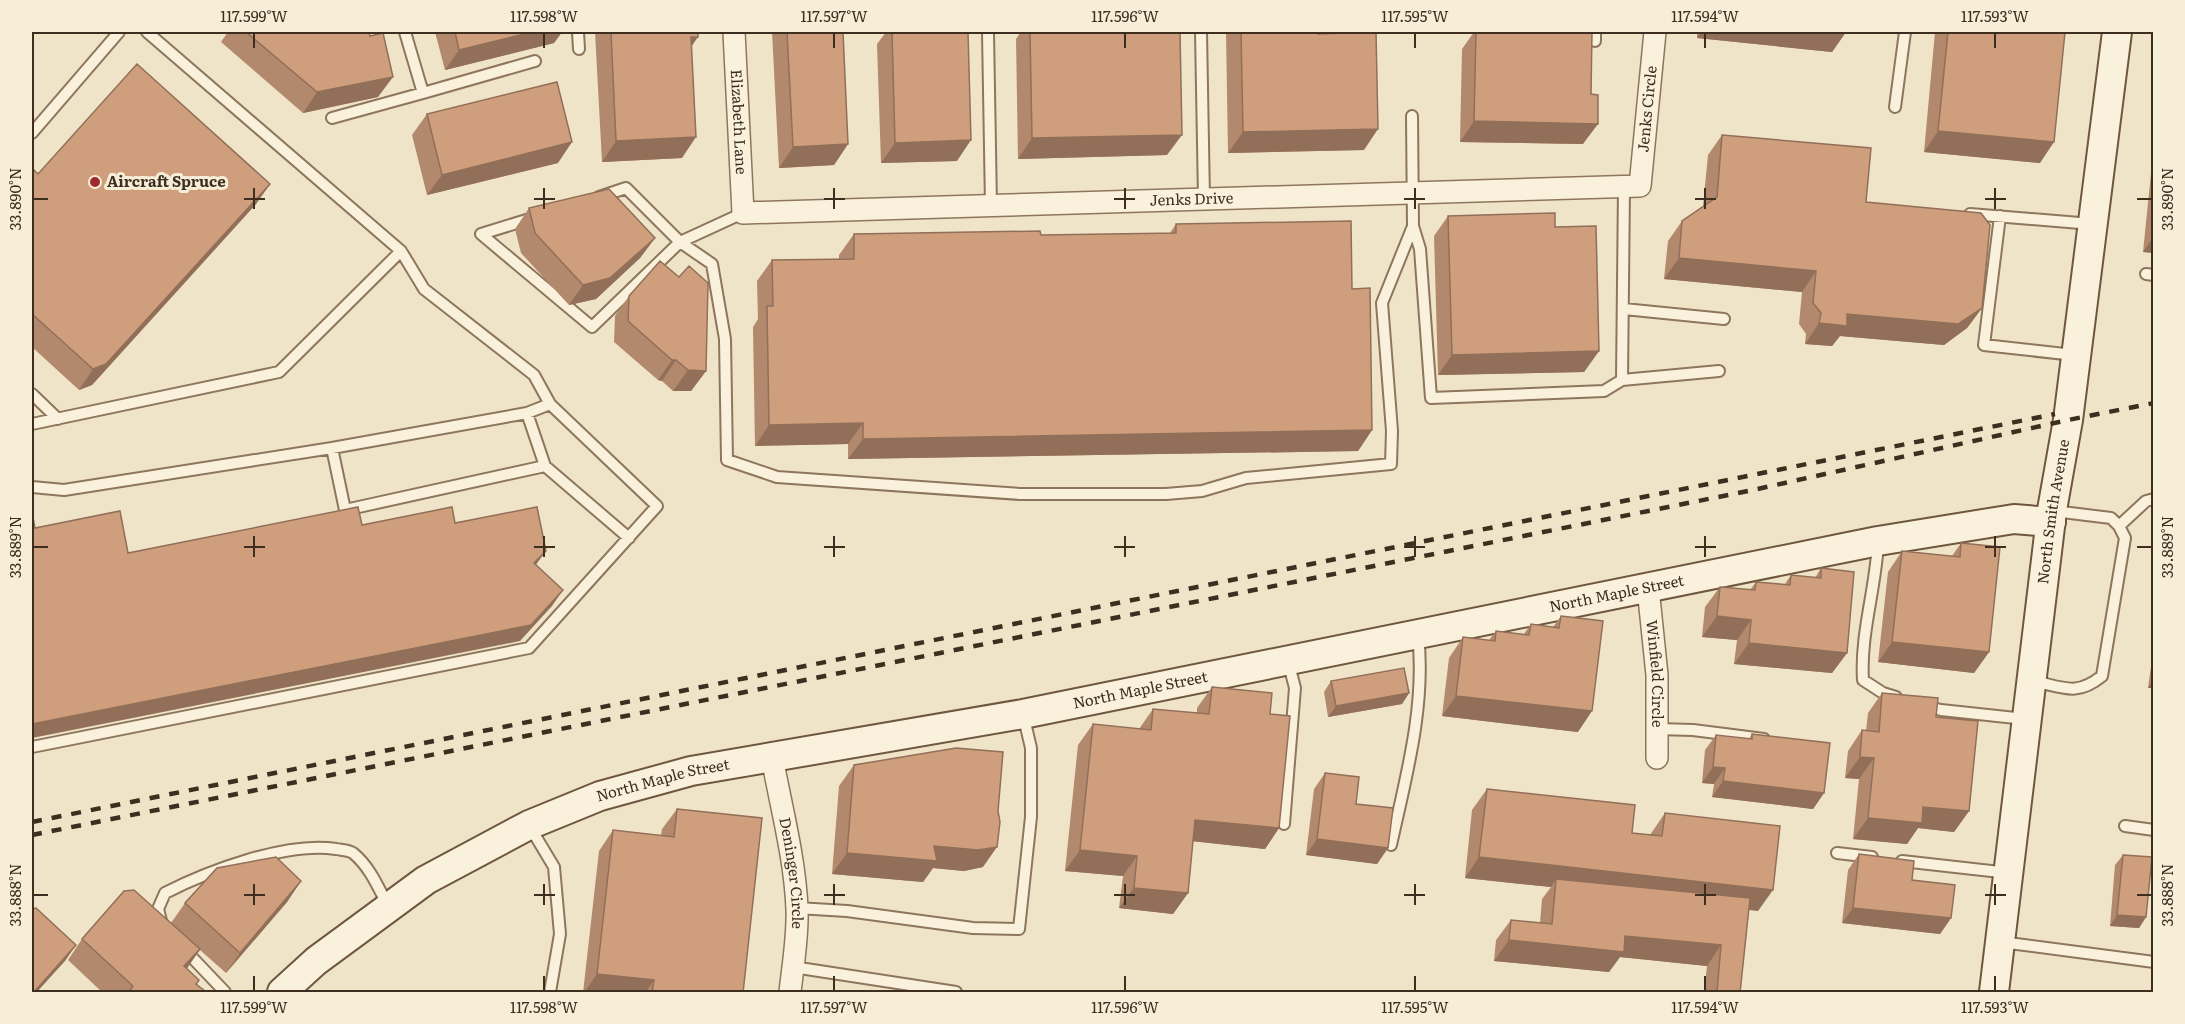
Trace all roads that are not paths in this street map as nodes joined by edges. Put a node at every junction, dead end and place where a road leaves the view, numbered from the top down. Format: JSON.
{"nodes":[{"id":1,"x":119,"y":32,"type":"edge"},
{"id":2,"x":147,"y":32,"type":"edge"},
{"id":3,"x":405,"y":32,"type":"edge"},
{"id":4,"x":578,"y":32,"type":"edge"},
{"id":5,"x":734,"y":32,"type":"edge"},
{"id":6,"x":988,"y":32,"type":"edge"},
{"id":7,"x":1201,"y":32,"type":"edge"},
{"id":8,"x":1655,"y":32,"type":"edge"},
{"id":9,"x":1905,"y":32,"type":"edge"},
{"id":10,"x":2117,"y":32,"type":"edge"},
{"id":11,"x":579,"y":49,"type":"dead end"},
{"id":12,"x":535,"y":61,"type":"dead end"},
{"id":13,"x":423,"y":93,"type":"junction"},
{"id":14,"x":1895,"y":107,"type":"dead end"},
{"id":15,"x":1412,"y":116,"type":"dead end"},
{"id":16,"x":332,"y":118,"type":"dead end"},
{"id":17,"x":32,"y":134,"type":"edge"},
{"id":18,"x":1632,"y":186,"type":"junction"},
{"id":19,"x":1414,"y":193,"type":"junction"},
{"id":20,"x":592,"y":199,"type":"edge"},
{"id":21,"x":1204,"y":199,"type":"junction"},
{"id":22,"x":991,"y":206,"type":"junction"},
{"id":23,"x":1955,"y":212,"type":"edge"},
{"id":24,"x":548,"y":213,"type":"edge"},
{"id":25,"x":743,"y":213,"type":"junction"},
{"id":26,"x":2000,"y":216,"type":"junction"},
{"id":27,"x":2092,"y":224,"type":"junction"},
{"id":28,"x":1413,"y":226,"type":"junction"},
{"id":29,"x":680,"y":242,"type":"junction"},
{"id":30,"x":401,"y":251,"type":"junction"},
{"id":31,"x":1624,"y":309,"type":"junction"},
{"id":32,"x":1724,"y":319,"type":"dead end"},
{"id":33,"x":2075,"y":355,"type":"junction"},
{"id":34,"x":1719,"y":370,"type":"dead end"},
{"id":35,"x":1622,"y":380,"type":"junction"},
{"id":36,"x":32,"y":394,"type":"edge"},
{"id":37,"x":550,"y":404,"type":"junction"},
{"id":38,"x":527,"y":413,"type":"junction"},
{"id":39,"x":58,"y":418,"type":"junction"},
{"id":40,"x":32,"y":424,"type":"edge"},
{"id":41,"x":332,"y":448,"type":"junction"},
{"id":42,"x":545,"y":466,"type":"junction"},
{"id":43,"x":32,"y":487,"type":"edge"},
{"id":44,"x":2154,"y":499,"type":"edge"},
{"id":45,"x":2052,"y":516,"type":"junction"},
{"id":46,"x":2120,"y":526,"type":"junction"},
{"id":47,"x":629,"y":538,"type":"junction"},
{"id":48,"x":1878,"y":541,"type":"junction"},
{"id":49,"x":1648,"y":588,"type":"junction"},
{"id":50,"x":1418,"y":635,"type":"junction"},
{"id":51,"x":1288,"y":660,"type":"junction"},
{"id":52,"x":2033,"y":681,"type":"junction"},
{"id":53,"x":1023,"y":714,"type":"junction"},
{"id":54,"x":2028,"y":719,"type":"junction"},
{"id":55,"x":1657,"y":729,"type":"junction"},
{"id":56,"x":1774,"y":740,"type":"edge"},
{"id":57,"x":32,"y":747,"type":"edge"},
{"id":58,"x":772,"y":757,"type":"junction"},
{"id":59,"x":1657,"y":758,"type":"dead end"},
{"id":60,"x":1284,"y":824,"type":"edge"},
{"id":61,"x":529,"y":825,"type":"junction"},
{"id":62,"x":2125,"y":826,"type":"dead end"},
{"id":63,"x":2154,"y":830,"type":"edge"},
{"id":64,"x":1390,"y":845,"type":"edge"},
{"id":65,"x":1837,"y":853,"type":"dead end"},
{"id":66,"x":2009,"y":873,"type":"junction"},
{"id":67,"x":388,"y":906,"type":"junction"},
{"id":68,"x":797,"y":908,"type":"junction"},
{"id":69,"x":2000,"y":942,"type":"junction"},
{"id":70,"x":2154,"y":962,"type":"edge"},
{"id":71,"x":793,"y":967,"type":"junction"},
{"id":72,"x":225,"y":993,"type":"edge"},
{"id":73,"x":282,"y":993,"type":"edge"},
{"id":74,"x":550,"y":993,"type":"edge"},
{"id":75,"x":790,"y":993,"type":"edge"},
{"id":76,"x":956,"y":993,"type":"edge"},
{"id":77,"x":1994,"y":993,"type":"edge"}],
"edges":[{"from":1,"to":17,"type":"lane"},
{"from":2,"to":30,"type":"lane"},
{"from":3,"to":13,"type":"lane"},
{"from":4,"to":11,"type":"lane"},
{"from":5,"to":25,"type":"street","name":"Elizabeth Lane"},
{"from":6,"to":22,"type":"lane"},
{"from":7,"to":21,"type":"lane"},
{"from":8,"to":18,"type":"street","name":"Jenks Circle"},
{"from":9,"to":14,"type":"lane"},
{"from":10,"to":27,"type":"main road","name":"North Smith Avenue"},
{"from":12,"to":13,"type":"lane"},
{"from":13,"to":16,"type":"lane"},
{"from":15,"to":19,"type":"lane"},
{"from":18,"to":19,"type":"street","name":"Jenks Drive"},
{"from":18,"to":31,"type":"lane"},
{"from":19,"to":21,"type":"street","name":"Jenks Drive"},
{"from":19,"to":28,"type":"lane"},
{"from":20,"to":29,"type":"lane"},
{"from":21,"to":22,"type":"street","name":"Jenks Drive"},
{"from":22,"to":25,"type":"street","name":"Jenks Drive"},
{"from":23,"to":26,"type":"lane"},
{"from":24,"to":29,"type":"lane"},
{"from":25,"to":29,"type":"lane"},
{"from":26,"to":27,"type":"lane"},
{"from":26,"to":33,"type":"lane"},
{"from":27,"to":33,"type":"main road","name":"North Smith Avenue"},
{"from":28,"to":29,"type":"lane"},
{"from":28,"to":35,"type":"lane"},
{"from":30,"to":37,"type":"lane"},
{"from":30,"to":39,"type":"lane"},
{"from":31,"to":32,"type":"lane"},
{"from":31,"to":35,"type":"lane"},
{"from":33,"to":45,"type":"main road","name":"North Smith Avenue"},
{"from":34,"to":35,"type":"lane"},
{"from":36,"to":39,"type":"lane"},
{"from":37,"to":38,"type":"lane"},
{"from":37,"to":47,"type":"lane"},
{"from":38,"to":41,"type":"lane"},
{"from":38,"to":42,"type":"lane"},
{"from":39,"to":40,"type":"lane"},
{"from":41,"to":42,"type":"lane"},
{"from":41,"to":43,"type":"lane"},
{"from":42,"to":47,"type":"lane"},
{"from":44,"to":46,"type":"lane"},
{"from":45,"to":46,"type":"lane"},
{"from":45,"to":48,"type":"main road","name":"North Maple Street"},
{"from":45,"to":52,"type":"main road","name":"North Smith Avenue"},
{"from":46,"to":52,"type":"lane"},
{"from":47,"to":57,"type":"lane"},
{"from":48,"to":49,"type":"main road","name":"North Maple Street"},
{"from":48,"to":54,"type":"lane"},
{"from":49,"to":50,"type":"main road","name":"North Maple Street"},
{"from":49,"to":55,"type":"street","name":"Winfield Circle"},
{"from":50,"to":51,"type":"main road","name":"North Maple Street"},
{"from":50,"to":64,"type":"lane"},
{"from":51,"to":53,"type":"main road","name":"North Maple Street"},
{"from":51,"to":60,"type":"lane"},
{"from":52,"to":54,"type":"main road","name":"North Smith Avenue"},
{"from":53,"to":58,"type":"main road","name":"North Maple Street"},
{"from":53,"to":68,"type":"lane"},
{"from":54,"to":66,"type":"main road","name":"North Smith Avenue"},
{"from":55,"to":56,"type":"lane"},
{"from":55,"to":59,"type":"street","name":"Winfield Circle"},
{"from":58,"to":61,"type":"main road","name":"North Maple Street"},
{"from":58,"to":68,"type":"street","name":"Deninger Circle"},
{"from":61,"to":67,"type":"main road","name":"North Maple Street"},
{"from":61,"to":74,"type":"lane"},
{"from":62,"to":63,"type":"lane"},
{"from":65,"to":66,"type":"lane"},
{"from":66,"to":69,"type":"main road","name":"North Smith Avenue"},
{"from":67,"to":72,"type":"lane"},
{"from":67,"to":73,"type":"main road","name":"North Maple Street"},
{"from":68,"to":71,"type":"street","name":"Deninger Circle"},
{"from":69,"to":70,"type":"lane"},
{"from":69,"to":77,"type":"main road","name":"North Smith Avenue"},
{"from":71,"to":75,"type":"street","name":"Deninger Circle"},
{"from":71,"to":76,"type":"lane"}]}
